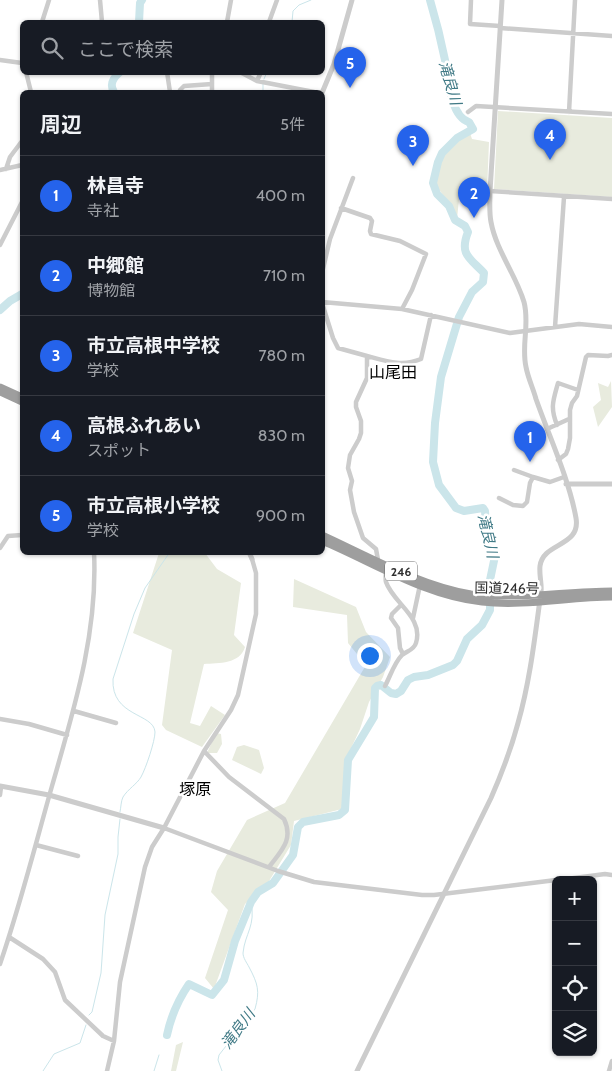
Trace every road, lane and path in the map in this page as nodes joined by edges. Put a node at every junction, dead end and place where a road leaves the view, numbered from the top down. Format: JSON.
{"nodes":[{"id":1,"x":49,"y":0,"type":"edge"},
{"id":2,"x":100,"y":0,"type":"edge"},
{"id":3,"x":231,"y":0,"type":"edge"},
{"id":4,"x":277,"y":0,"type":"edge"},
{"id":5,"x":352,"y":0,"type":"edge"},
{"id":6,"x":471,"y":0,"type":"edge"},
{"id":7,"x":502,"y":0,"type":"edge"},
{"id":8,"x":575,"y":0,"type":"edge"},
{"id":9,"x":43,"y":20,"type":"edge"},
{"id":10,"x":102,"y":20,"type":"edge"},
{"id":11,"x":227,"y":20,"type":"edge"},
{"id":12,"x":270,"y":20,"type":"edge"},
{"id":13,"x":500,"y":27,"type":"junction"},
{"id":14,"x":574,"y":33,"type":"junction"},
{"id":15,"x":612,"y":36,"type":"edge"},
{"id":16,"x":0,"y":60,"type":"edge"},
{"id":17,"x":20,"y":62,"type":"edge"},
{"id":18,"x":27,"y":75,"type":"edge"},
{"id":19,"x":167,"y":75,"type":"edge"},
{"id":20,"x":212,"y":75,"type":"edge"},
{"id":21,"x":246,"y":75,"type":"edge"},
{"id":22,"x":261,"y":75,"type":"edge"},
{"id":23,"x":261,"y":82,"type":"junction"},
{"id":24,"x":212,"y":84,"type":"junction"},
{"id":25,"x":30,"y":90,"type":"edge"},
{"id":26,"x":170,"y":90,"type":"edge"},
{"id":27,"x":180,"y":90,"type":"edge"},
{"id":28,"x":212,"y":90,"type":"edge"},
{"id":29,"x":303,"y":90,"type":"edge"},
{"id":30,"x":323,"y":90,"type":"edge"},
{"id":31,"x":495,"y":107,"type":"junction"},
{"id":32,"x":468,"y":112,"type":"dead end"},
{"id":33,"x":569,"y":112,"type":"junction"},
{"id":34,"x":612,"y":114,"type":"edge"},
{"id":35,"x":20,"y":144,"type":"edge"},
{"id":36,"x":20,"y":166,"type":"edge"},
{"id":37,"x":6,"y":169,"type":"junction"},
{"id":38,"x":0,"y":170,"type":"edge"},
{"id":39,"x":352,"y":178,"type":"dead end"},
{"id":40,"x":490,"y":192,"type":"junction"},
{"id":41,"x":564,"y":197,"type":"junction"},
{"id":42,"x":612,"y":199,"type":"edge"},
{"id":43,"x":20,"y":206,"type":"edge"},
{"id":44,"x":341,"y":208,"type":"junction"},
{"id":45,"x":0,"y":245,"type":"edge"},
{"id":46,"x":325,"y":260,"type":"edge"},
{"id":47,"x":325,"y":303,"type":"edge"},
{"id":48,"x":402,"y":309,"type":"junction"},
{"id":49,"x":325,"y":313,"type":"edge"},
{"id":50,"x":431,"y":315,"type":"junction"},
{"id":51,"x":555,"y":327,"type":"junction"},
{"id":52,"x":612,"y":327,"type":"edge"},
{"id":53,"x":526,"y":331,"type":"junction"},
{"id":54,"x":612,"y":355,"type":"edge"},
{"id":55,"x":367,"y":356,"type":"junction"},
{"id":56,"x":0,"y":386,"type":"edge"},
{"id":57,"x":578,"y":390,"type":"junction"},
{"id":58,"x":0,"y":392,"type":"edge"},
{"id":59,"x":20,"y":396,"type":"edge"},
{"id":60,"x":20,"y":401,"type":"edge"},
{"id":61,"x":569,"y":419,"type":"junction"},
{"id":62,"x":557,"y":424,"type":"junction"},
{"id":63,"x":547,"y":429,"type":"junction"},
{"id":64,"x":558,"y":460,"type":"junction"},
{"id":65,"x":514,"y":470,"type":"dead end"},
{"id":66,"x":533,"y":477,"type":"junction"},
{"id":67,"x":564,"y":477,"type":"junction"},
{"id":68,"x":566,"y":484,"type":"junction"},
{"id":69,"x":612,"y":484,"type":"edge"},
{"id":70,"x":499,"y":498,"type":"dead end"},
{"id":71,"x":20,"y":534,"type":"edge"},
{"id":72,"x":325,"y":536,"type":"edge"},
{"id":73,"x":325,"y":542,"type":"edge"},
{"id":74,"x":0,"y":548,"type":"edge"},
{"id":75,"x":94,"y":555,"type":"edge"},
{"id":76,"x":250,"y":555,"type":"edge"},
{"id":77,"x":252,"y":559,"type":"joint"},
{"id":78,"x":378,"y":560,"type":"junction"},
{"id":79,"x":386,"y":570,"type":"junction"},
{"id":80,"x":420,"y":585,"type":"junction"},
{"id":81,"x":612,"y":591,"type":"edge"},
{"id":82,"x":612,"y":597,"type":"edge"},
{"id":83,"x":540,"y":598,"type":"junction"},
{"id":84,"x":483,"y":599,"type":"junction"},
{"id":85,"x":401,"y":605,"type":"junction"},
{"id":86,"x":413,"y":618,"type":"junction"},
{"id":87,"x":403,"y":654,"type":"junction"},
{"id":88,"x":385,"y":686,"type":"dead end"},
{"id":89,"x":74,"y":711,"type":"junction"},
{"id":90,"x":0,"y":719,"type":"edge"},
{"id":91,"x":116,"y":723,"type":"dead end"},
{"id":92,"x":66,"y":735,"type":"junction"},
{"id":93,"x":204,"y":751,"type":"junction"},
{"id":94,"x":1,"y":786,"type":"edge"},
{"id":95,"x":0,"y":794,"type":"edge"},
{"id":96,"x":50,"y":796,"type":"junction"},
{"id":97,"x":164,"y":828,"type":"junction"},
{"id":98,"x":36,"y":845,"type":"junction"},
{"id":99,"x":78,"y":856,"type":"dead end"},
{"id":100,"x":269,"y":867,"type":"junction"},
{"id":101,"x":612,"y":875,"type":"edge"},
{"id":102,"x":588,"y":876,"type":"edge"},
{"id":103,"x":552,"y":881,"type":"edge"},
{"id":104,"x":444,"y":894,"type":"junction"},
{"id":105,"x":9,"y":937,"type":"junction"},
{"id":106,"x":0,"y":964,"type":"edge"},
{"id":107,"x":114,"y":1041,"type":"junction"},
{"id":108,"x":612,"y":1061,"type":"edge"},
{"id":109,"x":107,"y":1071,"type":"edge"},
{"id":110,"x":357,"y":1071,"type":"edge"},
{"id":111,"x":609,"y":1071,"type":"edge"}],
"edges":[{"from":1,"to":9,"type":"street"},
{"from":2,"to":10,"type":"street"},
{"from":3,"to":11,"type":"street"},
{"from":4,"to":12,"type":"street"},
{"from":5,"to":30,"type":"street"},
{"from":6,"to":13,"type":"street"},
{"from":7,"to":13,"type":"street"},
{"from":8,"to":14,"type":"street"},
{"from":13,"to":14,"type":"street"},
{"from":13,"to":31,"type":"street"},
{"from":14,"to":15,"type":"street"},
{"from":14,"to":33,"type":"street"},
{"from":16,"to":17,"type":"street"},
{"from":18,"to":25,"type":"street"},
{"from":19,"to":26,"type":"street"},
{"from":20,"to":24,"type":"street"},
{"from":21,"to":23,"type":"street"},
{"from":22,"to":23,"type":"street"},
{"from":23,"to":29,"type":"street"},
{"from":24,"to":27,"type":"street"},
{"from":24,"to":28,"type":"street"},
{"from":31,"to":32,"type":"street"},
{"from":31,"to":33,"type":"street"},
{"from":31,"to":40,"type":"street"},
{"from":33,"to":34,"type":"street"},
{"from":35,"to":37,"type":"street"},
{"from":36,"to":37,"type":"street"},
{"from":37,"to":38,"type":"street"},
{"from":39,"to":44,"type":"street"},
{"from":40,"to":41,"type":"street"},
{"from":40,"to":53,"type":"street"},
{"from":41,"to":42,"type":"street"},
{"from":41,"to":51,"type":"street"},
{"from":43,"to":45,"type":"street"},
{"from":44,"to":46,"type":"street"},
{"from":44,"to":48,"type":"street"},
{"from":47,"to":48,"type":"street"},
{"from":48,"to":50,"type":"street"},
{"from":49,"to":55,"type":"street"},
{"from":50,"to":53,"type":"street"},
{"from":50,"to":55,"type":"street"},
{"from":51,"to":52,"type":"street"},
{"from":51,"to":53,"type":"street"},
{"from":53,"to":63,"type":"street"},
{"from":54,"to":57,"type":"street"},
{"from":55,"to":78,"type":"street"},
{"from":56,"to":59,"type":"highway"},
{"from":57,"to":61,"type":"street"},
{"from":57,"to":62,"type":"street"},
{"from":58,"to":60,"type":"highway"},
{"from":61,"to":62,"type":"street"},
{"from":61,"to":64,"type":"street"},
{"from":62,"to":63,"type":"street"},
{"from":63,"to":64,"type":"street"},
{"from":64,"to":67,"type":"street"},
{"from":65,"to":66,"type":"street"},
{"from":66,"to":67,"type":"street"},
{"from":66,"to":70,"type":"street"},
{"from":67,"to":68,"type":"street"},
{"from":68,"to":69,"type":"street"},
{"from":68,"to":83,"type":"street"},
{"from":71,"to":74,"type":"street"},
{"from":72,"to":78,"type":"highway","name":"国道246号","number":"246"},
{"from":73,"to":79,"type":"highway","name":"国道246号","number":"246"},
{"from":75,"to":89,"type":"street"},
{"from":76,"to":77,"type":"street"},
{"from":77,"to":93,"type":"street"},
{"from":78,"to":84,"type":"highway","name":"国道246号","number":"246"},
{"from":79,"to":80,"type":"highway","name":"国道246号","number":"246"},
{"from":79,"to":85,"type":"street"},
{"from":80,"to":84,"type":"highway","name":"国道246号","number":"246"},
{"from":80,"to":86,"type":"street"},
{"from":81,"to":83,"type":"highway","name":"国道246号","number":"246"},
{"from":82,"to":83,"type":"highway","name":"国道246号","number":"246"},
{"from":83,"to":84,"type":"highway","name":"国道246号","number":"246"},
{"from":83,"to":104,"type":"street"},
{"from":85,"to":86,"type":"street"},
{"from":85,"to":87,"type":"street"},
{"from":86,"to":87,"type":"street"},
{"from":87,"to":88,"type":"street"},
{"from":89,"to":91,"type":"street"},
{"from":89,"to":92,"type":"street"},
{"from":90,"to":92,"type":"street"},
{"from":92,"to":96,"type":"street"},
{"from":93,"to":97,"type":"street"},
{"from":93,"to":100,"type":"street"},
{"from":94,"to":95,"type":"street"},
{"from":94,"to":96,"type":"street"},
{"from":96,"to":97,"type":"street"},
{"from":96,"to":98,"type":"street"},
{"from":97,"to":100,"type":"street"},
{"from":97,"to":107,"type":"street"},
{"from":98,"to":99,"type":"street"},
{"from":98,"to":105,"type":"street"},
{"from":100,"to":104,"type":"street"},
{"from":101,"to":102,"type":"street"},
{"from":103,"to":104,"type":"street"},
{"from":104,"to":110,"type":"street"},
{"from":105,"to":106,"type":"street"},
{"from":105,"to":107,"type":"street"},
{"from":107,"to":109,"type":"street"},
{"from":108,"to":111,"type":"street"}]}
